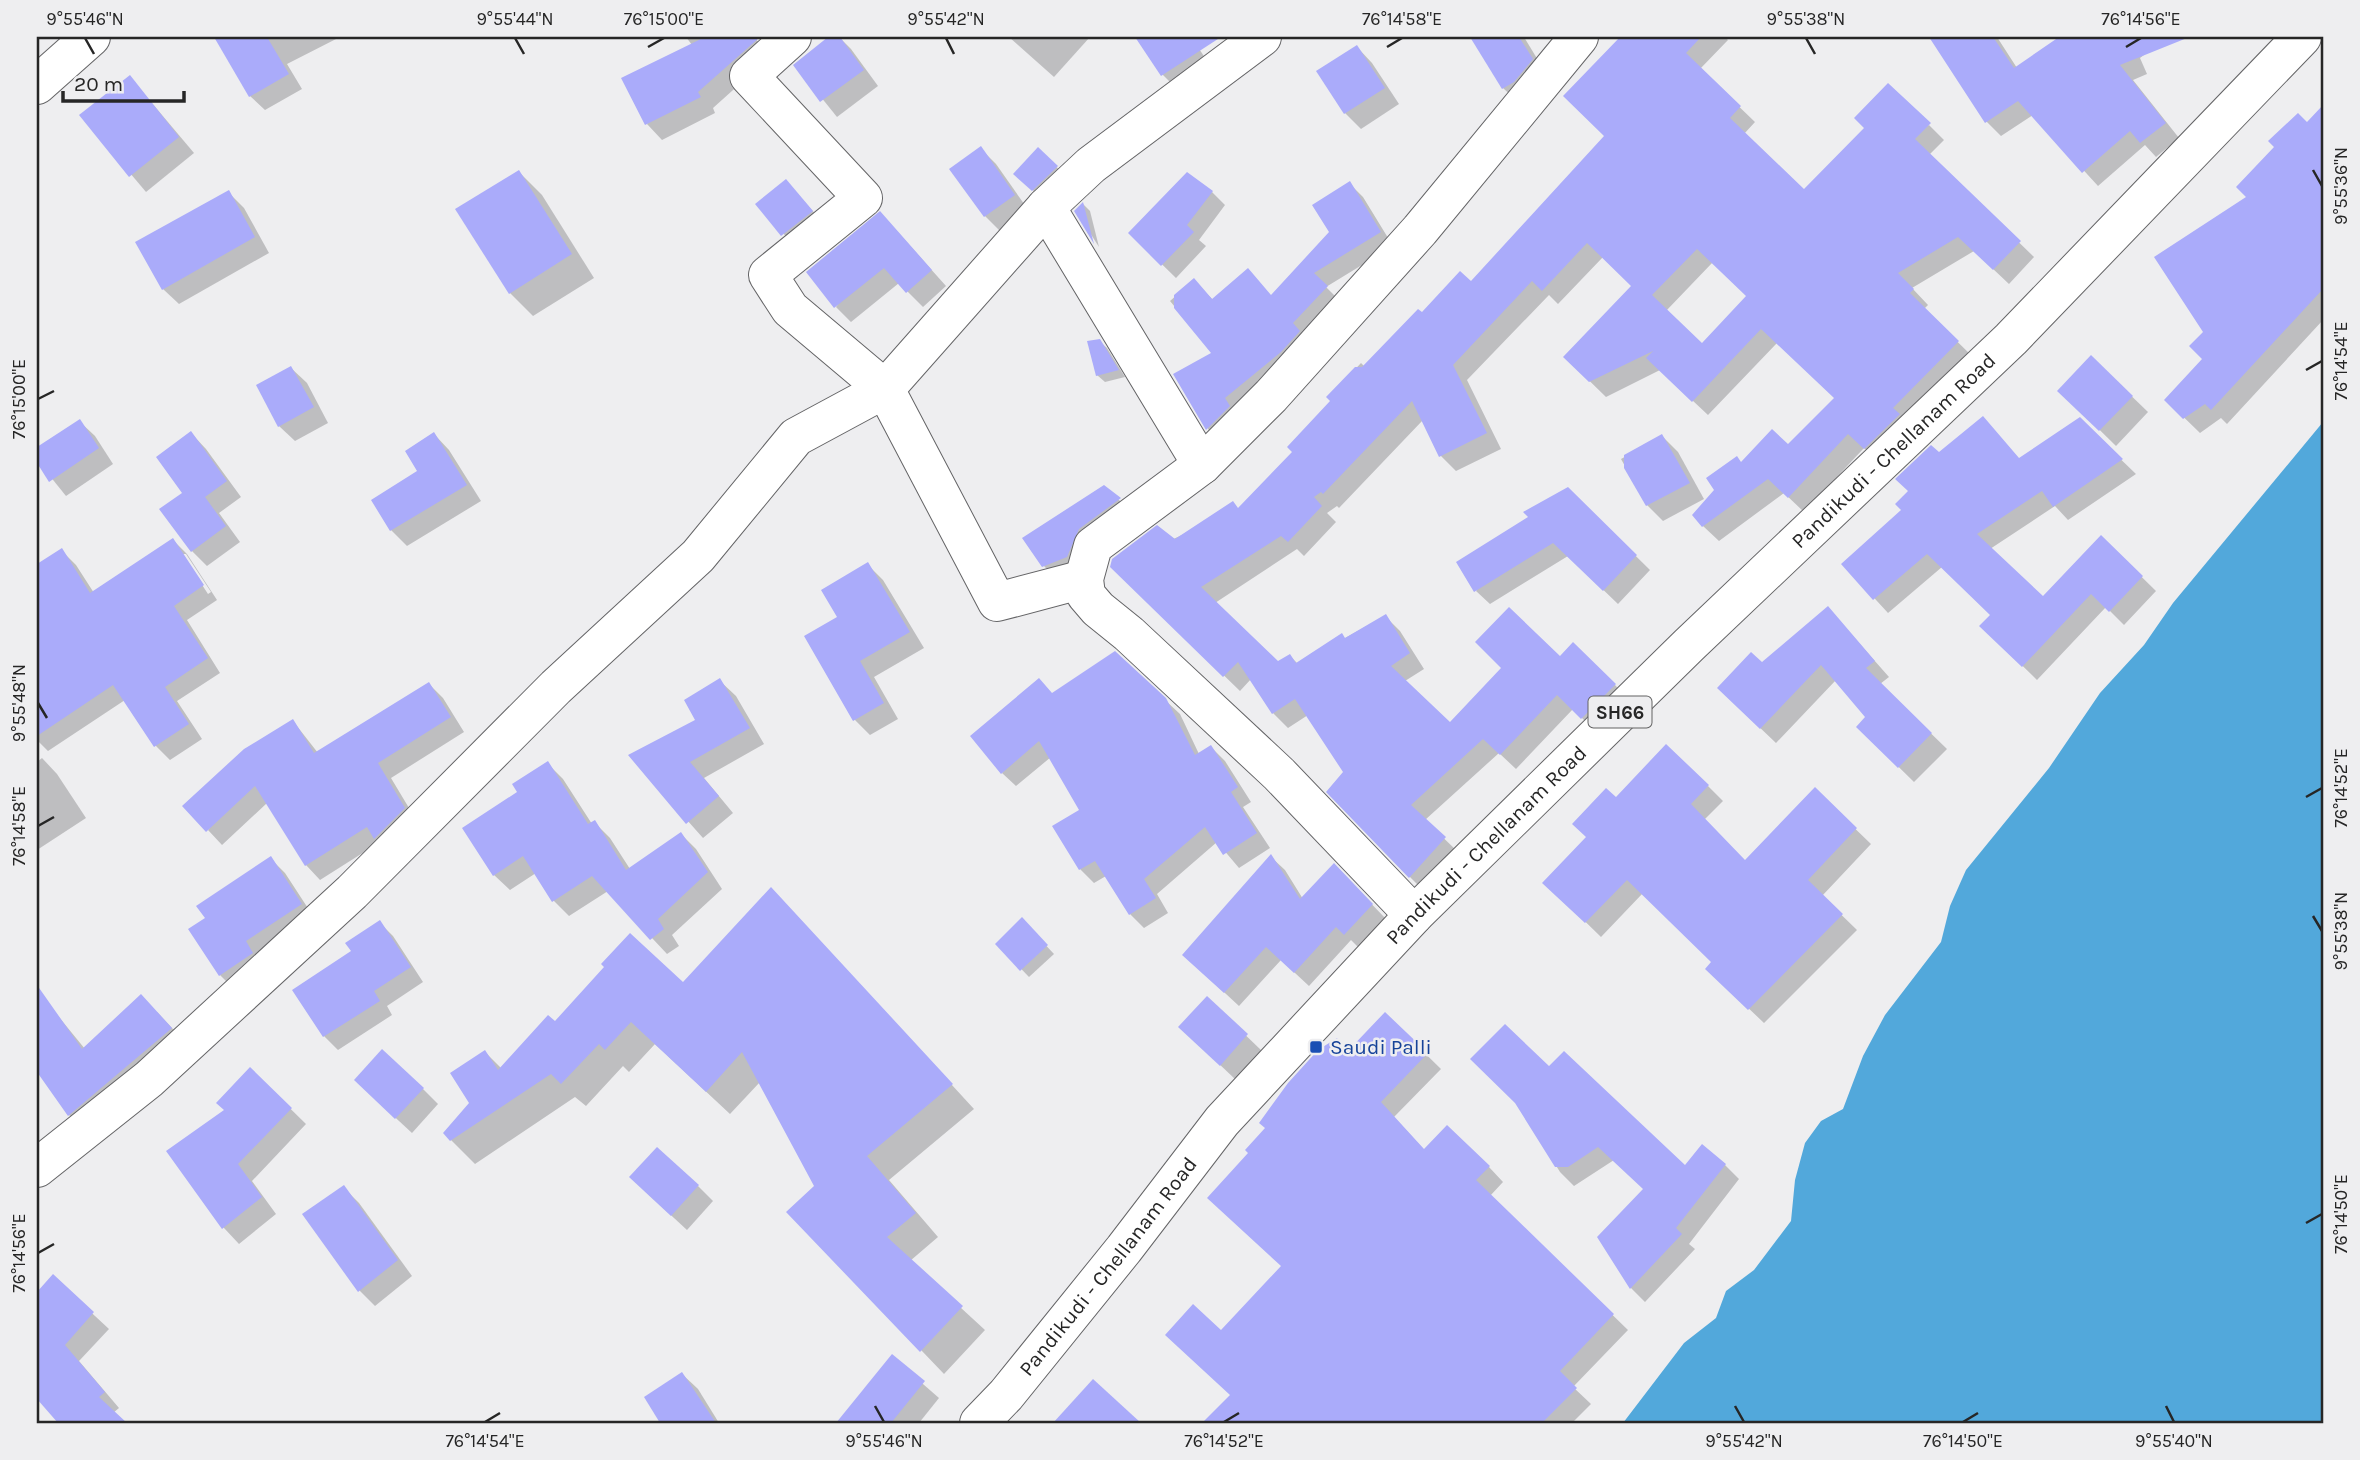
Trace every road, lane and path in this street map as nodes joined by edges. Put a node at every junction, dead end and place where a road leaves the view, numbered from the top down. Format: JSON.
{"nodes":[{"id":1,"x":91,"y":37,"type":"edge"},
{"id":2,"x":792,"y":37,"type":"edge"},
{"id":3,"x":1262,"y":37,"type":"edge"},
{"id":4,"x":1579,"y":37,"type":"edge"},
{"id":5,"x":2302,"y":37,"type":"edge"},
{"id":6,"x":37,"y":85,"type":"edge"},
{"id":7,"x":1046,"y":207,"type":"junction"},
{"id":8,"x":885,"y":389,"type":"junction"},
{"id":9,"x":1202,"y":465,"type":"junction"},
{"id":10,"x":1084,"y":579,"type":"junction"},
{"id":11,"x":1414,"y":915,"type":"junction"},
{"id":12,"x":37,"y":1168,"type":"edge"},
{"id":13,"x":979,"y":1423,"type":"edge"}],
"edges":[{"from":1,"to":6,"type":"street"},
{"from":2,"to":8,"type":"street"},
{"from":3,"to":7,"type":"street"},
{"from":4,"to":9,"type":"street"},
{"from":5,"to":11,"type":"street","name":"Pandikudi - Chellanam Road","number":"SH66"},
{"from":7,"to":8,"type":"street"},
{"from":7,"to":9,"type":"street"},
{"from":8,"to":10,"type":"street"},
{"from":8,"to":12,"type":"street"},
{"from":9,"to":10,"type":"street"},
{"from":10,"to":11,"type":"street"},
{"from":11,"to":13,"type":"street","name":"Pandikudi - Chellanam Road","number":"SH66"}]}
